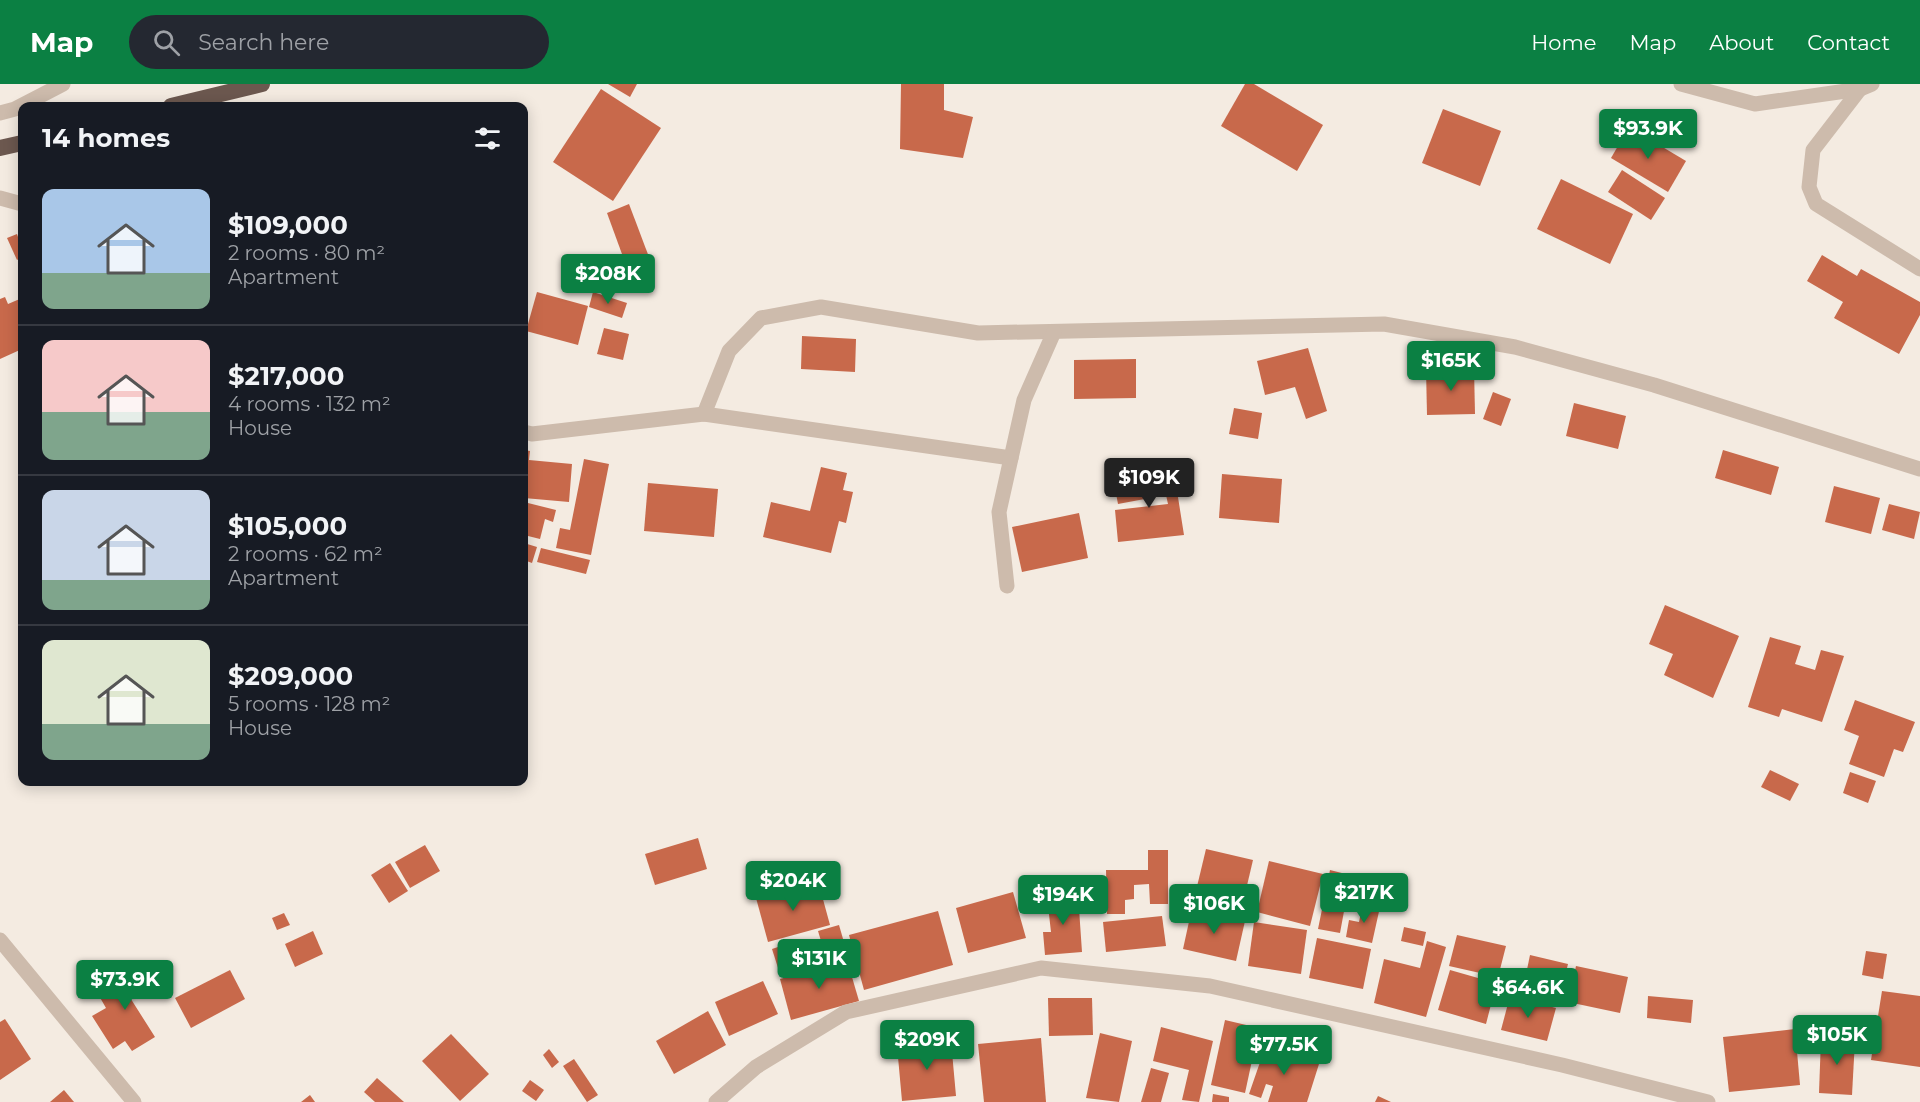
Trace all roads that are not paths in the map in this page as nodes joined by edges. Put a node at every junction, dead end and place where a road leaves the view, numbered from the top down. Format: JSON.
{"nodes":[{"id":1,"x":63,"y":84,"type":"edge"},
{"id":2,"x":262,"y":84,"type":"edge"},
{"id":3,"x":1681,"y":84,"type":"edge"},
{"id":4,"x":1866,"y":87,"type":"edge"},
{"id":5,"x":28,"y":102,"type":"edge"},
{"id":6,"x":188,"y":102,"type":"edge"},
{"id":7,"x":18,"y":107,"type":"edge"},
{"id":8,"x":0,"y":113,"type":"edge"},
{"id":9,"x":18,"y":144,"type":"edge"},
{"id":10,"x":0,"y":148,"type":"edge"},
{"id":11,"x":0,"y":198,"type":"edge"},
{"id":12,"x":18,"y":203,"type":"edge"},
{"id":13,"x":1920,"y":270,"type":"edge"},
{"id":14,"x":1054,"y":332,"type":"junction"},
{"id":15,"x":704,"y":414,"type":"junction"},
{"id":16,"x":528,"y":433,"type":"edge"},
{"id":17,"x":1011,"y":458,"type":"junction"},
{"id":18,"x":1920,"y":469,"type":"edge"},
{"id":19,"x":1007,"y":586,"type":"dead end"},
{"id":20,"x":0,"y":940,"type":"edge"},
{"id":21,"x":134,"y":1102,"type":"edge"},
{"id":22,"x":716,"y":1102,"type":"edge"},
{"id":23,"x":1708,"y":1102,"type":"edge"}],
"edges":[{"from":1,"to":5,"type":"street"},
{"from":2,"to":6,"type":"highway"},
{"from":3,"to":4,"type":"street"},
{"from":4,"to":13,"type":"street"},
{"from":7,"to":8,"type":"street"},
{"from":9,"to":10,"type":"highway"},
{"from":11,"to":12,"type":"street"},
{"from":14,"to":15,"type":"street"},
{"from":14,"to":17,"type":"street"},
{"from":14,"to":18,"type":"street"},
{"from":15,"to":16,"type":"street"},
{"from":15,"to":17,"type":"street"},
{"from":17,"to":19,"type":"street"},
{"from":20,"to":21,"type":"street"},
{"from":22,"to":23,"type":"street"}]}
